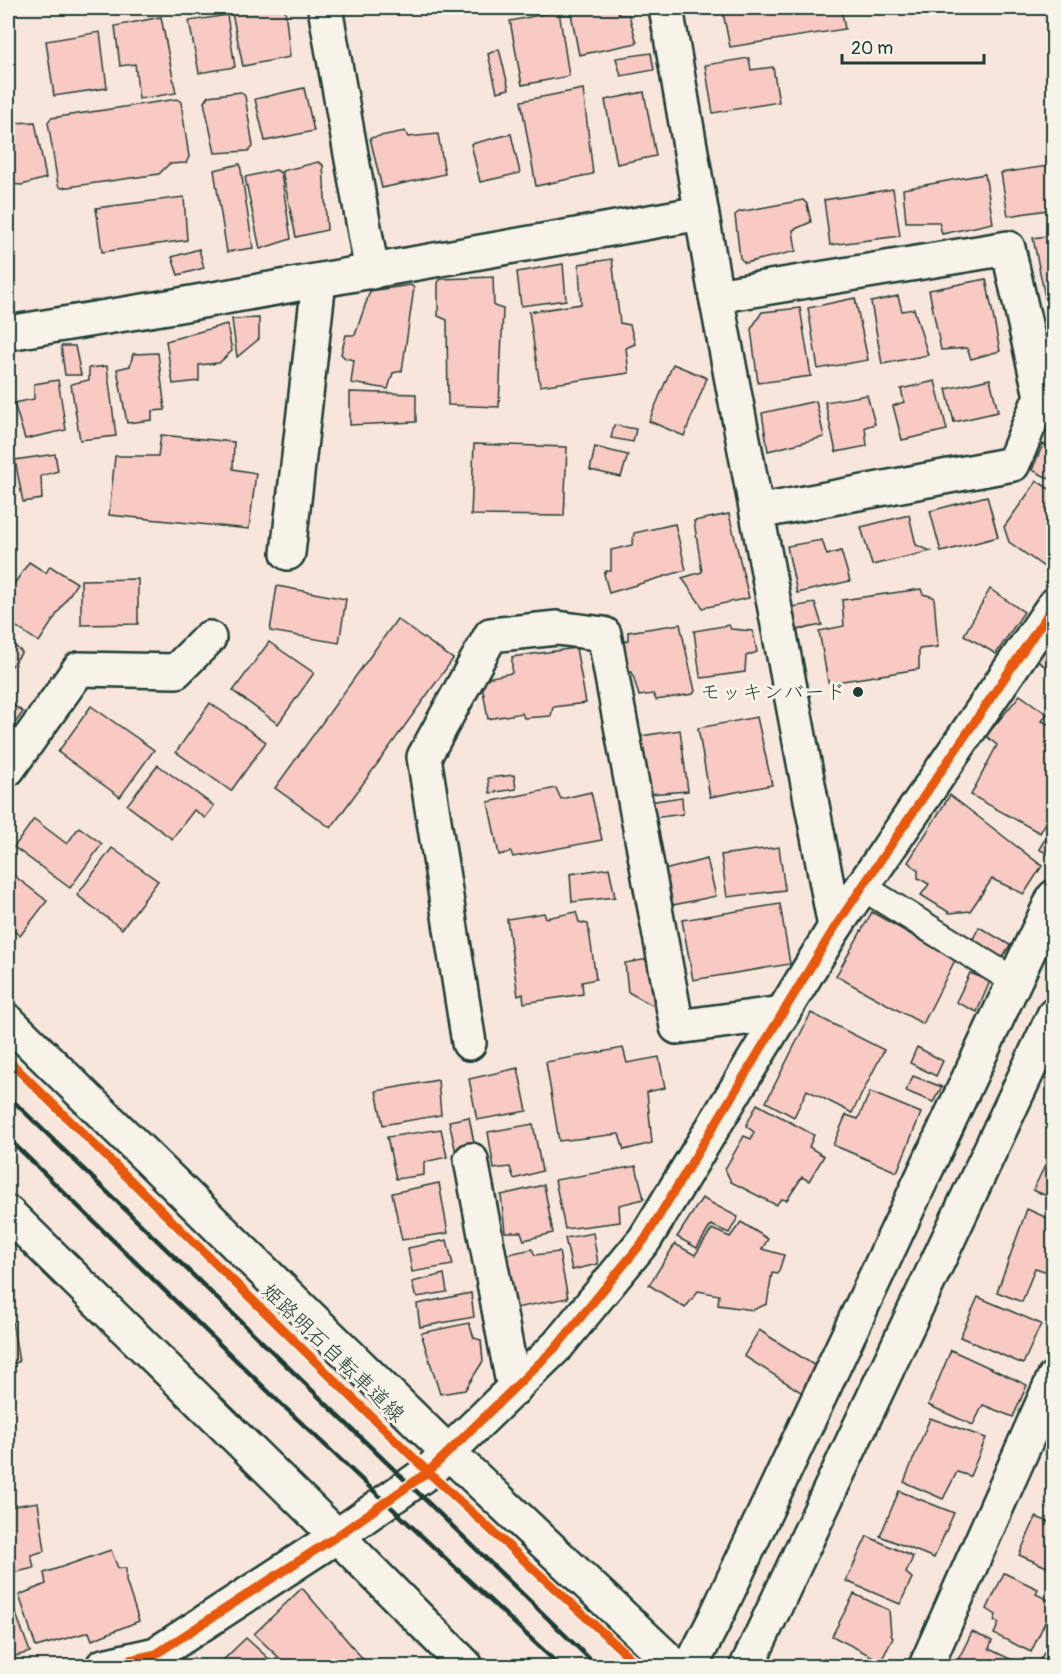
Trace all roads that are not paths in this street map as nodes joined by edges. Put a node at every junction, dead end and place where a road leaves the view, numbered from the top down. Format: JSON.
{"nodes":[{"id":1,"x":325,"y":8,"type":"edge"},
{"id":2,"x":666,"y":8,"type":"edge"},
{"id":3,"x":701,"y":213,"type":"junction"},
{"id":4,"x":372,"y":272,"type":"junction"},
{"id":5,"x":319,"y":281,"type":"junction"},
{"id":6,"x":716,"y":296,"type":"junction"},
{"id":7,"x":8,"y":333,"type":"edge"},
{"id":8,"x":757,"y":512,"type":"junction"},
{"id":9,"x":288,"y":553,"type":"dead end"},
{"id":10,"x":1053,"y":604,"type":"edge"},
{"id":11,"x":209,"y":638,"type":"dead end"},
{"id":12,"x":8,"y":769,"type":"edge"},
{"id":13,"x":861,"y":886,"type":"junction"},
{"id":14,"x":1053,"y":897,"type":"edge"},
{"id":15,"x":835,"y":927,"type":"junction"},
{"id":16,"x":1014,"y":981,"type":"junction"},
{"id":17,"x":783,"y":1013,"type":"junction"},
{"id":18,"x":1053,"y":1015,"type":"edge"},
{"id":19,"x":8,"y":1021,"type":"edge"},
{"id":20,"x":469,"y":1043,"type":"dead end"},
{"id":21,"x":471,"y":1160,"type":"dead end"},
{"id":22,"x":8,"y":1213,"type":"edge"},
{"id":23,"x":1053,"y":1378,"type":"edge"},
{"id":24,"x":514,"y":1389,"type":"junction"},
{"id":25,"x":447,"y":1451,"type":"junction"},
{"id":26,"x":337,"y":1536,"type":"junction"},
{"id":27,"x":159,"y":1660,"type":"edge"},
{"id":28,"x":103,"y":1666,"type":"edge"},
{"id":29,"x":466,"y":1666,"type":"edge"},
{"id":30,"x":675,"y":1666,"type":"edge"},
{"id":31,"x":691,"y":1666,"type":"edge"},
{"id":32,"x":747,"y":1666,"type":"edge"},
{"id":33,"x":926,"y":1666,"type":"edge"}],
"edges":[{"from":1,"to":4,"type":"street"},
{"from":2,"to":3,"type":"street"},
{"from":3,"to":4,"type":"street"},
{"from":3,"to":6,"type":"street"},
{"from":4,"to":5,"type":"street"},
{"from":5,"to":7,"type":"street"},
{"from":5,"to":9,"type":"street"},
{"from":6,"to":8,"type":"street"},
{"from":6,"to":8,"type":"street"},
{"from":8,"to":15,"type":"street"},
{"from":10,"to":13,"type":"street"},
{"from":11,"to":12,"type":"street"},
{"from":13,"to":15,"type":"street"},
{"from":13,"to":16,"type":"lane"},
{"from":14,"to":16,"type":"street"},
{"from":15,"to":17,"type":"street"},
{"from":16,"to":31,"type":"street"},
{"from":17,"to":20,"type":"street"},
{"from":17,"to":24,"type":"street"},
{"from":18,"to":32,"type":"street"},
{"from":19,"to":25,"type":"street"},
{"from":21,"to":24,"type":"street"},
{"from":22,"to":26,"type":"street"},
{"from":23,"to":33,"type":"street"},
{"from":24,"to":25,"type":"street"},
{"from":25,"to":26,"type":"street"},
{"from":25,"to":30,"type":"street"},
{"from":26,"to":27,"type":"street"},
{"from":26,"to":29,"type":"street"},
{"from":27,"to":28,"type":"street"}]}
